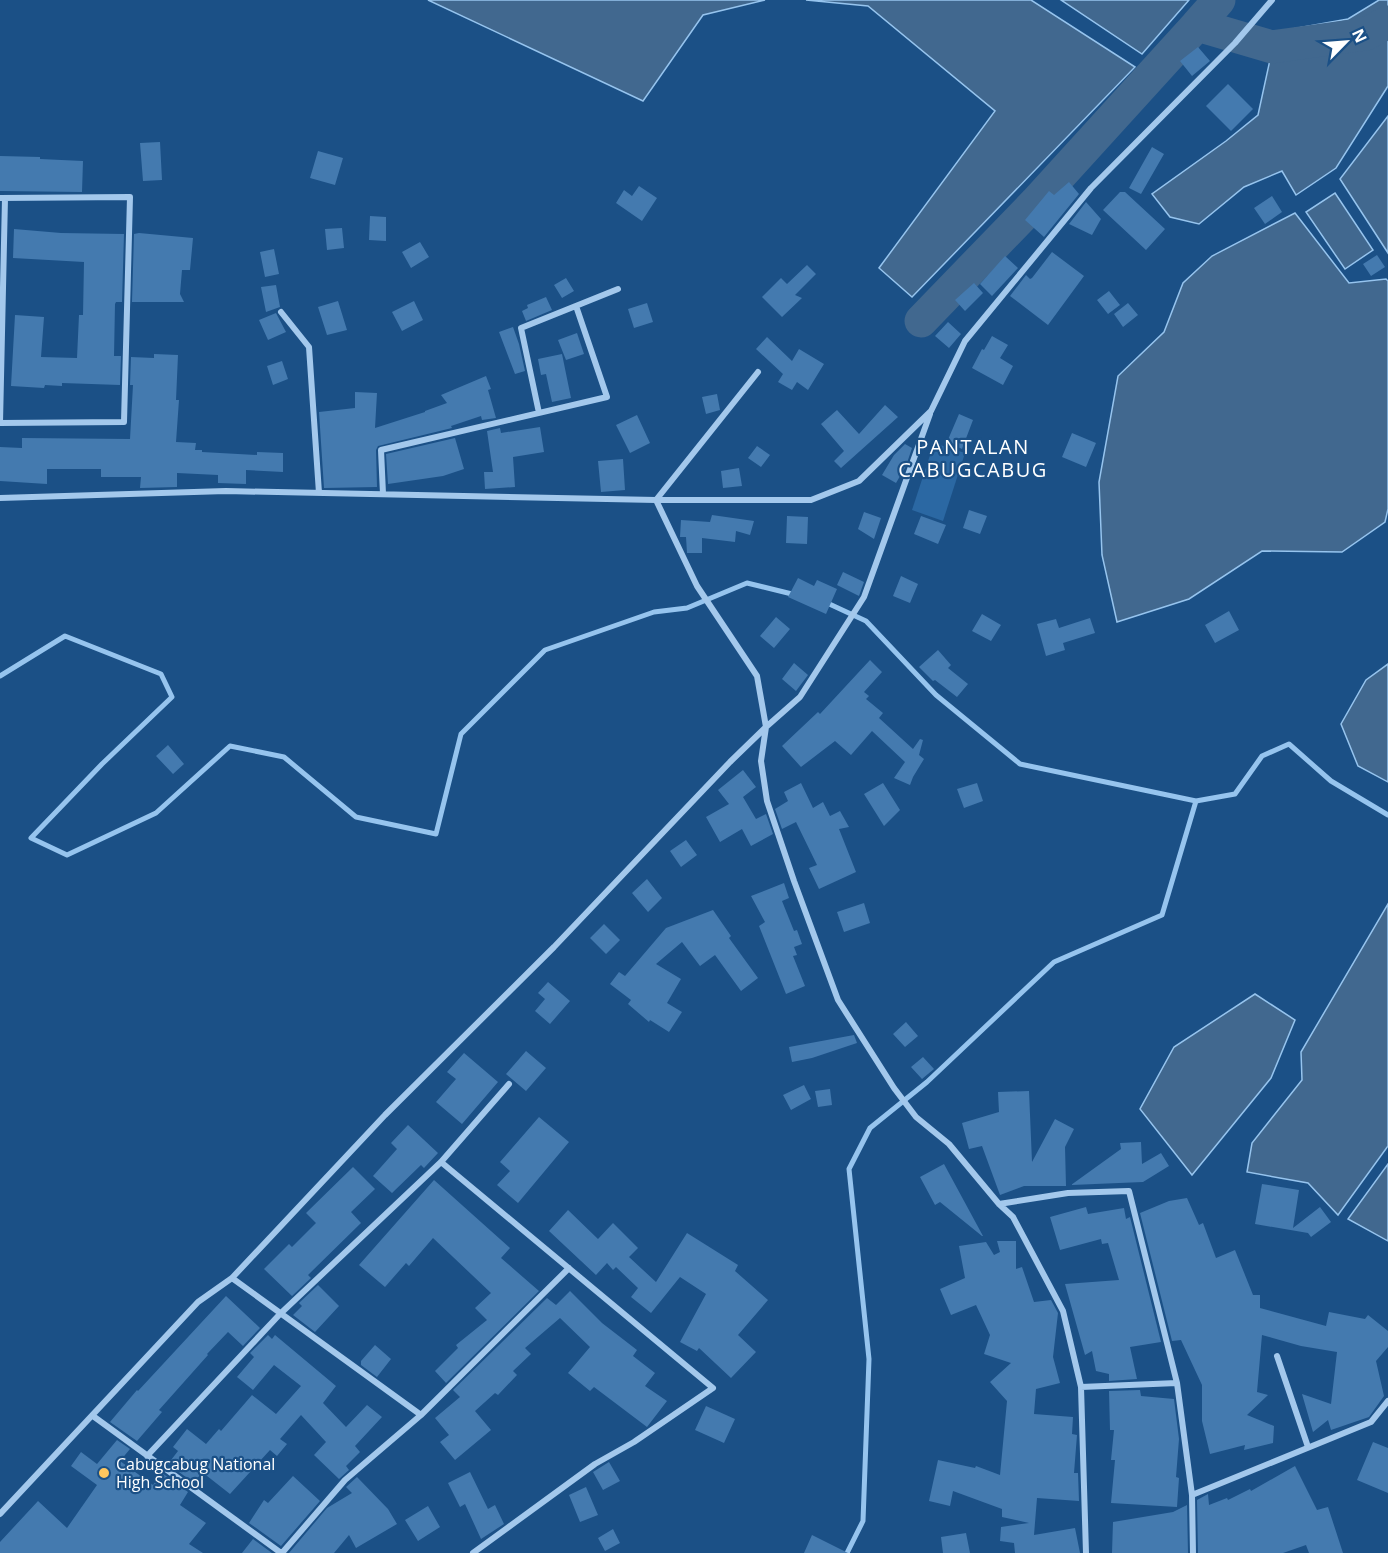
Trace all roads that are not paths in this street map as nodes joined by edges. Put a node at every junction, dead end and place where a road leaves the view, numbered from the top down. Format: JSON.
{"nodes":[{"id":1,"x":1272,"y":0,"type":"edge"},
{"id":2,"x":2,"y":198,"type":"edge"},
{"id":3,"x":618,"y":289,"type":"dead end"},
{"id":4,"x":576,"y":306,"type":"junction"},
{"id":5,"x":281,"y":312,"type":"dead end"},
{"id":6,"x":1,"y":324,"type":"edge"},
{"id":7,"x":758,"y":372,"type":"dead end"},
{"id":8,"x":932,"y":411,"type":"junction"},
{"id":9,"x":538,"y":413,"type":"junction"},
{"id":10,"x":0,"y":423,"type":"edge"},
{"id":11,"x":319,"y":494,"type":"junction"},
{"id":12,"x":383,"y":495,"type":"junction"},
{"id":13,"x":0,"y":498,"type":"edge"},
{"id":14,"x":656,"y":500,"type":"junction"},
{"id":15,"x":766,"y":727,"type":"junction"},
{"id":16,"x":510,"y":1084,"type":"dead end"},
{"id":17,"x":441,"y":1162,"type":"junction"},
{"id":18,"x":999,"y":1204,"type":"junction"},
{"id":19,"x":569,"y":1268,"type":"junction"},
{"id":20,"x":232,"y":1278,"type":"junction"},
{"id":21,"x":280,"y":1314,"type":"junction"},
{"id":22,"x":1277,"y":1356,"type":"dead end"},
{"id":23,"x":1177,"y":1383,"type":"junction"},
{"id":24,"x":1080,"y":1387,"type":"junction"},
{"id":25,"x":1388,"y":1401,"type":"edge"},
{"id":26,"x":421,"y":1415,"type":"junction"},
{"id":27,"x":93,"y":1416,"type":"junction"},
{"id":28,"x":1308,"y":1447,"type":"junction"},
{"id":29,"x":147,"y":1456,"type":"junction"},
{"id":30,"x":1192,"y":1495,"type":"junction"},
{"id":31,"x":0,"y":1514,"type":"edge"},
{"id":32,"x":281,"y":1553,"type":"edge"},
{"id":33,"x":473,"y":1553,"type":"edge"},
{"id":34,"x":1086,"y":1553,"type":"edge"},
{"id":35,"x":1193,"y":1553,"type":"edge"}],
"edges":[{"from":1,"to":8,"type":"street"},
{"from":2,"to":6,"type":"street"},
{"from":2,"to":10,"type":"street"},
{"from":3,"to":4,"type":"street"},
{"from":4,"to":9,"type":"street"},
{"from":4,"to":9,"type":"street"},
{"from":5,"to":11,"type":"street"},
{"from":6,"to":10,"type":"street"},
{"from":7,"to":14,"type":"street"},
{"from":8,"to":14,"type":"street"},
{"from":8,"to":15,"type":"street"},
{"from":9,"to":12,"type":"street"},
{"from":11,"to":12,"type":"street"},
{"from":11,"to":13,"type":"street"},
{"from":12,"to":14,"type":"street"},
{"from":14,"to":15,"type":"street"},
{"from":15,"to":18,"type":"street"},
{"from":15,"to":20,"type":"street"},
{"from":16,"to":17,"type":"street"},
{"from":17,"to":19,"type":"street"},
{"from":17,"to":21,"type":"street"},
{"from":18,"to":23,"type":"street"},
{"from":18,"to":24,"type":"street"},
{"from":19,"to":26,"type":"street"},
{"from":19,"to":33,"type":"street"},
{"from":20,"to":21,"type":"street"},
{"from":20,"to":27,"type":"street"},
{"from":21,"to":26,"type":"street"},
{"from":21,"to":29,"type":"street"},
{"from":22,"to":28,"type":"street"},
{"from":23,"to":24,"type":"street"},
{"from":23,"to":30,"type":"street"},
{"from":24,"to":34,"type":"street"},
{"from":25,"to":28,"type":"street"},
{"from":26,"to":32,"type":"street"},
{"from":27,"to":29,"type":"street"},
{"from":27,"to":31,"type":"street"},
{"from":28,"to":30,"type":"street"},
{"from":29,"to":32,"type":"street"},
{"from":30,"to":35,"type":"street"}]}
